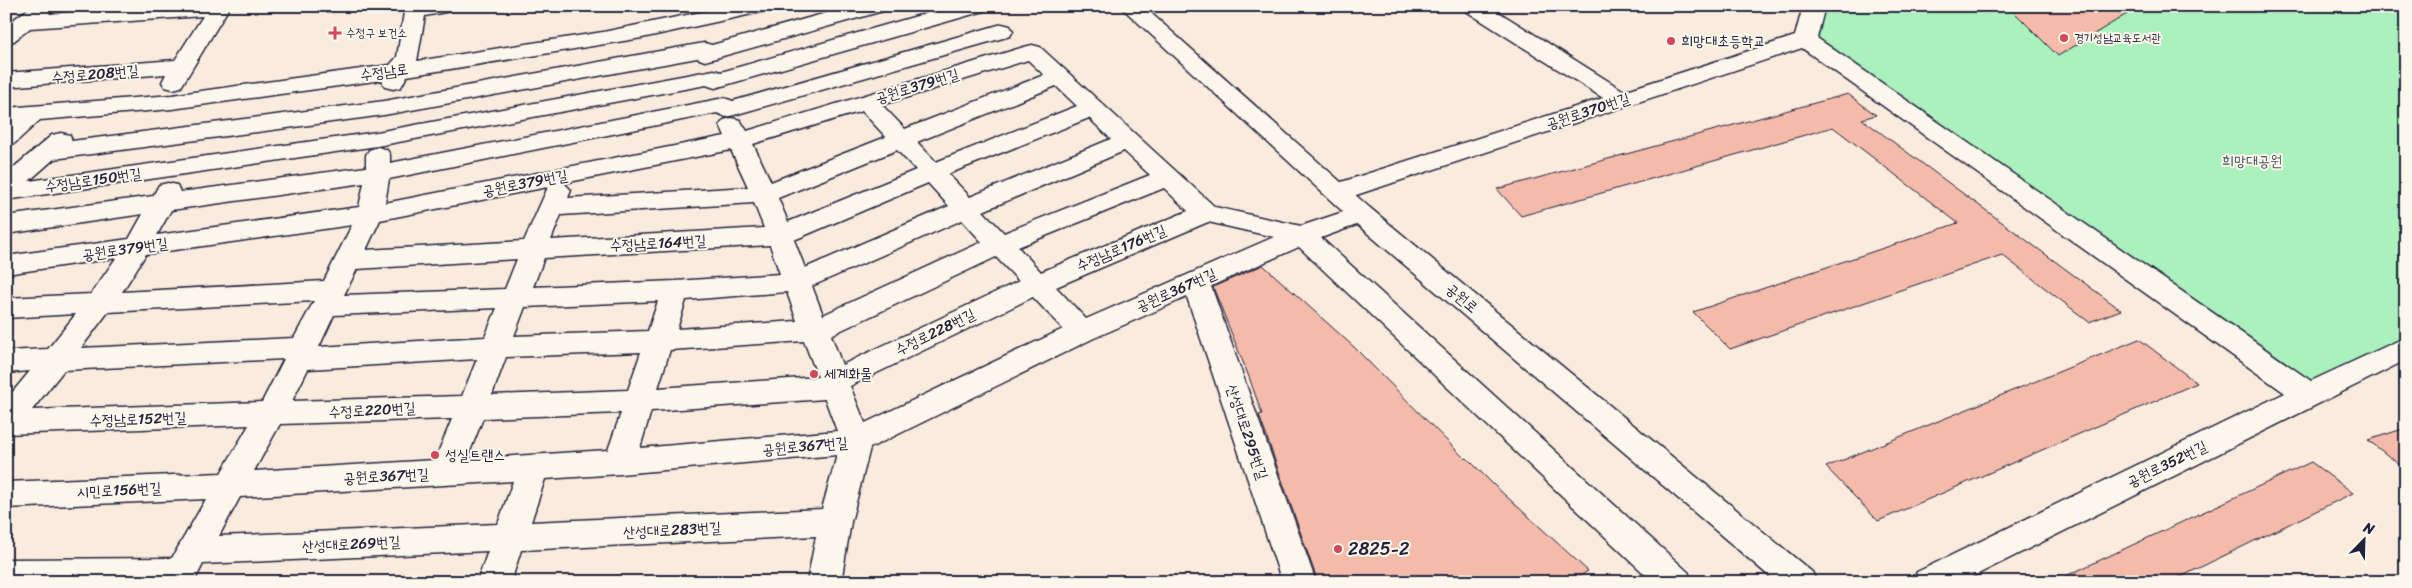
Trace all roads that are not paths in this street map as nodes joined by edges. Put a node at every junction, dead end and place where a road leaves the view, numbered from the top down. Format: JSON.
{"nodes":[{"id":1,"x":46,"y":6,"type":"edge"},
{"id":2,"x":443,"y":6,"type":"edge"},
{"id":3,"x":758,"y":6,"type":"edge"},
{"id":4,"x":875,"y":6,"type":"edge"},
{"id":5,"x":976,"y":6,"type":"edge"},
{"id":6,"x":1130,"y":6,"type":"edge"},
{"id":7,"x":1474,"y":6,"type":"edge"},
{"id":8,"x":1814,"y":6,"type":"edge"},
{"id":9,"x":219,"y":7,"type":"edge"},
{"id":10,"x":416,"y":8,"type":"edge"},
{"id":11,"x":691,"y":15,"type":"edge"},
{"id":12,"x":26,"y":22,"type":"junction"},
{"id":13,"x":1002,"y":30,"type":"junction"},
{"id":14,"x":6,"y":36,"type":"edge"},
{"id":15,"x":1805,"y":40,"type":"junction"},
{"id":16,"x":561,"y":45,"type":"junction"},
{"id":17,"x":1029,"y":53,"type":"junction"},
{"id":18,"x":710,"y":65,"type":"junction"},
{"id":19,"x":184,"y":66,"type":"junction"},
{"id":20,"x":397,"y":71,"type":"junction"},
{"id":21,"x":90,"y":76,"type":"junction"},
{"id":22,"x":563,"y":76,"type":"junction"},
{"id":23,"x":1059,"y":77,"type":"junction"},
{"id":24,"x":6,"y":80,"type":"edge"},
{"id":25,"x":219,"y":96,"type":"junction"},
{"id":26,"x":1622,"y":100,"type":"junction"},
{"id":27,"x":159,"y":102,"type":"junction"},
{"id":28,"x":866,"y":102,"type":"junction"},
{"id":29,"x":566,"y":104,"type":"junction"},
{"id":30,"x":725,"y":107,"type":"junction"},
{"id":31,"x":384,"y":108,"type":"junction"},
{"id":32,"x":1093,"y":108,"type":"junction"},
{"id":33,"x":96,"y":109,"type":"junction"},
{"id":34,"x":58,"y":112,"type":"junction"},
{"id":35,"x":34,"y":114,"type":"junction"},
{"id":36,"x":6,"y":115,"type":"edge"},
{"id":37,"x":198,"y":132,"type":"junction"},
{"id":38,"x":568,"y":137,"type":"junction"},
{"id":39,"x":6,"y":138,"type":"edge"},
{"id":40,"x":377,"y":139,"type":"junction"},
{"id":41,"x":902,"y":139,"type":"junction"},
{"id":42,"x":738,"y":141,"type":"junction"},
{"id":43,"x":1127,"y":141,"type":"junction"},
{"id":44,"x":48,"y":152,"type":"junction"},
{"id":45,"x":179,"y":168,"type":"junction"},
{"id":46,"x":932,"y":172,"type":"junction"},
{"id":47,"x":378,"y":173,"type":"junction"},
{"id":48,"x":562,"y":176,"type":"junction"},
{"id":49,"x":1168,"y":176,"type":"junction"},
{"id":50,"x":6,"y":187,"type":"edge"},
{"id":51,"x":6,"y":192,"type":"edge"},
{"id":52,"x":1338,"y":192,"type":"junction"},
{"id":53,"x":764,"y":194,"type":"junction"},
{"id":54,"x":162,"y":204,"type":"junction"},
{"id":55,"x":553,"y":207,"type":"junction"},
{"id":56,"x":966,"y":208,"type":"junction"},
{"id":57,"x":1206,"y":213,"type":"junction"},
{"id":58,"x":370,"y":214,"type":"junction"},
{"id":59,"x":1361,"y":214,"type":"junction"},
{"id":60,"x":6,"y":225,"type":"edge"},
{"id":61,"x":1302,"y":235,"type":"junction"},
{"id":62,"x":780,"y":236,"type":"junction"},
{"id":63,"x":1000,"y":244,"type":"junction"},
{"id":64,"x":136,"y":248,"type":"junction"},
{"id":65,"x":536,"y":250,"type":"junction"},
{"id":66,"x":348,"y":260,"type":"junction"},
{"id":67,"x":6,"y":265,"type":"edge"},
{"id":68,"x":797,"y":282,"type":"junction"},
{"id":69,"x":1196,"y":282,"type":"junction"},
{"id":70,"x":1037,"y":284,"type":"junction"},
{"id":71,"x":675,"y":292,"type":"junction"},
{"id":72,"x":516,"y":297,"type":"junction"},
{"id":73,"x":329,"y":298,"type":"junction"},
{"id":74,"x":99,"y":303,"type":"junction"},
{"id":75,"x":6,"y":308,"type":"edge"},
{"id":76,"x":815,"y":330,"type":"junction"},
{"id":77,"x":1082,"y":332,"type":"junction"},
{"id":78,"x":659,"y":341,"type":"junction"},
{"id":79,"x":497,"y":347,"type":"junction"},
{"id":80,"x":2406,"y":347,"type":"edge"},
{"id":81,"x":302,"y":354,"type":"junction"},
{"id":82,"x":57,"y":359,"type":"junction"},
{"id":83,"x":6,"y":362,"type":"edge"},
{"id":84,"x":835,"y":384,"type":"junction"},
{"id":85,"x":2308,"y":394,"type":"junction"},
{"id":86,"x":639,"y":401,"type":"junction"},
{"id":87,"x":473,"y":406,"type":"junction"},
{"id":88,"x":270,"y":415,"type":"junction"},
{"id":89,"x":6,"y":422,"type":"edge"},
{"id":90,"x":856,"y":441,"type":"junction"},
{"id":91,"x":620,"y":462,"type":"junction"},
{"id":92,"x":533,"y":467,"type":"junction"},
{"id":93,"x":446,"y":472,"type":"junction"},
{"id":94,"x":231,"y":485,"type":"junction"},
{"id":95,"x":6,"y":495,"type":"edge"},
{"id":96,"x":835,"y":522,"type":"junction"},
{"id":97,"x":509,"y":538,"type":"junction"},
{"id":98,"x":183,"y":568,"type":"edge"},
{"id":99,"x":6,"y":573,"type":"edge"},
{"id":100,"x":494,"y":582,"type":"edge"},
{"id":101,"x":824,"y":582,"type":"edge"},
{"id":102,"x":1299,"y":582,"type":"edge"},
{"id":103,"x":1676,"y":582,"type":"edge"},
{"id":104,"x":1800,"y":582,"type":"edge"},
{"id":105,"x":1929,"y":582,"type":"edge"}],
"edges":[{"from":1,"to":12,"type":"street"},
{"from":2,"to":10,"type":"street"},
{"from":3,"to":11,"type":"street","name":"수정남로"},
{"from":4,"to":18,"type":"street"},
{"from":5,"to":13,"type":"street"},
{"from":5,"to":18,"type":"street"},
{"from":6,"to":52,"type":"street","name":"공원로"},
{"from":7,"to":26,"type":"street"},
{"from":8,"to":15,"type":"street"},
{"from":9,"to":12,"type":"street"},
{"from":9,"to":19,"type":"street"},
{"from":10,"to":20,"type":"street"},
{"from":11,"to":16,"type":"street","name":"수정남로"},
{"from":11,"to":18,"type":"street"},
{"from":12,"to":14,"type":"street"},
{"from":13,"to":17,"type":"street"},
{"from":13,"to":30,"type":"street"},
{"from":15,"to":26,"type":"street","name":"공원로370번길"},
{"from":15,"to":85,"type":"street"},
{"from":16,"to":20,"type":"street","name":"수정남로"},
{"from":16,"to":22,"type":"street"},
{"from":17,"to":23,"type":"street"},
{"from":17,"to":28,"type":"street","name":"공원로379번길"},
{"from":18,"to":22,"type":"street"},
{"from":18,"to":29,"type":"street"},
{"from":18,"to":30,"type":"street"},
{"from":19,"to":21,"type":"street","name":"수정로208번길"},
{"from":19,"to":27,"type":"street"},
{"from":20,"to":25,"type":"street","name":"수정남로"},
{"from":20,"to":31,"type":"street"},
{"from":21,"to":24,"type":"street","name":"수정로208번길"},
{"from":21,"to":34,"type":"street"},
{"from":22,"to":29,"type":"street"},
{"from":22,"to":31,"type":"street"},
{"from":23,"to":32,"type":"street"},
{"from":23,"to":41,"type":"street"},
{"from":25,"to":27,"type":"street","name":"수정남로"},
{"from":25,"to":37,"type":"street","name":"수정남로152번길"},
{"from":26,"to":52,"type":"street","name":"공원로370번길"},
{"from":27,"to":33,"type":"street","name":"수정남로"},
{"from":28,"to":41,"type":"street"},
{"from":28,"to":42,"type":"street","name":"공원로379번길"},
{"from":29,"to":38,"type":"street"},
{"from":29,"to":40,"type":"street"},
{"from":30,"to":38,"type":"street"},
{"from":30,"to":42,"type":"street"},
{"from":31,"to":37,"type":"street"},
{"from":31,"to":40,"type":"street"},
{"from":32,"to":43,"type":"street"},
{"from":32,"to":46,"type":"street"},
{"from":33,"to":34,"type":"street","name":"수정남로"},
{"from":33,"to":44,"type":"street","name":"수정남로150번길"},
{"from":34,"to":35,"type":"street","name":"수정남로"},
{"from":35,"to":36,"type":"street","name":"수정남로"},
{"from":35,"to":39,"type":"street"},
{"from":37,"to":44,"type":"street"},
{"from":37,"to":45,"type":"street","name":"수정남로152번길"},
{"from":38,"to":47,"type":"street"},
{"from":38,"to":48,"type":"street"},
{"from":40,"to":45,"type":"street"},
{"from":40,"to":47,"type":"street"},
{"from":41,"to":46,"type":"street"},
{"from":41,"to":53,"type":"street"},
{"from":42,"to":48,"type":"street","name":"공원로379번길"},
{"from":42,"to":53,"type":"street"},
{"from":43,"to":49,"type":"street"},
{"from":43,"to":56,"type":"street"},
{"from":44,"to":50,"type":"street","name":"수정남로150번길"},
{"from":45,"to":51,"type":"street","name":"수정남로150번길"},
{"from":45,"to":54,"type":"street","name":"수정남로152번길"},
{"from":46,"to":56,"type":"street"},
{"from":46,"to":62,"type":"street"},
{"from":47,"to":54,"type":"street"},
{"from":47,"to":58,"type":"street"},
{"from":48,"to":55,"type":"street"},
{"from":48,"to":58,"type":"street","name":"공원로379번길"},
{"from":49,"to":57,"type":"street"},
{"from":49,"to":63,"type":"street"},
{"from":52,"to":59,"type":"street","name":"공원로"},
{"from":53,"to":55,"type":"street"},
{"from":53,"to":62,"type":"street"},
{"from":54,"to":60,"type":"street"},
{"from":54,"to":64,"type":"street","name":"수정남로152번길"},
{"from":55,"to":65,"type":"street"},
{"from":56,"to":63,"type":"street"},
{"from":56,"to":68,"type":"street"},
{"from":57,"to":61,"type":"street"},
{"from":57,"to":70,"type":"street","name":"수정남로176번길"},
{"from":58,"to":64,"type":"street","name":"공원로379번길"},
{"from":58,"to":66,"type":"street"},
{"from":59,"to":61,"type":"street","name":"공원로367번길"},
{"from":59,"to":104,"type":"street","name":"공원로"},
{"from":61,"to":69,"type":"street","name":"공원로367번길"},
{"from":61,"to":103,"type":"street"},
{"from":62,"to":65,"type":"street","name":"수정남로164번길"},
{"from":62,"to":68,"type":"street"},
{"from":63,"to":70,"type":"street"},
{"from":63,"to":76,"type":"street"},
{"from":64,"to":67,"type":"street","name":"공원로379번길"},
{"from":64,"to":74,"type":"street","name":"수정남로152번길"},
{"from":65,"to":66,"type":"street"},
{"from":65,"to":72,"type":"street"},
{"from":66,"to":73,"type":"street"},
{"from":68,"to":71,"type":"street"},
{"from":68,"to":76,"type":"street"},
{"from":69,"to":77,"type":"street","name":"공원로367번길"},
{"from":69,"to":102,"type":"street","name":"산성대로295번길"},
{"from":70,"to":77,"type":"street"},
{"from":70,"to":84,"type":"street","name":"수정로228번길"},
{"from":71,"to":72,"type":"street"},
{"from":71,"to":78,"type":"street"},
{"from":72,"to":73,"type":"street"},
{"from":72,"to":79,"type":"street"},
{"from":73,"to":74,"type":"street"},
{"from":73,"to":81,"type":"street"},
{"from":74,"to":75,"type":"street"},
{"from":74,"to":82,"type":"street","name":"수정남로152번길"},
{"from":76,"to":78,"type":"street"},
{"from":76,"to":84,"type":"street"},
{"from":77,"to":90,"type":"street","name":"공원로367번길"},
{"from":78,"to":79,"type":"street"},
{"from":78,"to":86,"type":"street"},
{"from":79,"to":81,"type":"street"},
{"from":79,"to":87,"type":"street"},
{"from":80,"to":85,"type":"street","name":"공원로352번길"},
{"from":81,"to":82,"type":"street"},
{"from":81,"to":88,"type":"street"},
{"from":82,"to":83,"type":"street"},
{"from":82,"to":89,"type":"street","name":"수정남로152번길"},
{"from":84,"to":86,"type":"street","name":"수정로228번길"},
{"from":84,"to":90,"type":"street"},
{"from":85,"to":105,"type":"street","name":"공원로352번길"},
{"from":86,"to":87,"type":"street"},
{"from":86,"to":91,"type":"street"},
{"from":87,"to":88,"type":"street","name":"수정로220번길"},
{"from":87,"to":93,"type":"street"},
{"from":88,"to":89,"type":"street","name":"수정남로152번길"},
{"from":88,"to":94,"type":"street"},
{"from":90,"to":91,"type":"street","name":"공원로367번길"},
{"from":90,"to":96,"type":"street"},
{"from":91,"to":92,"type":"street","name":"공원로367번길"},
{"from":92,"to":93,"type":"street","name":"공원로367번길"},
{"from":92,"to":97,"type":"street"},
{"from":93,"to":94,"type":"street","name":"공원로367번길"},
{"from":94,"to":95,"type":"street","name":"시민로156번길"},
{"from":94,"to":98,"type":"street"},
{"from":96,"to":97,"type":"street","name":"산성대로283번길"},
{"from":96,"to":101,"type":"street"},
{"from":97,"to":98,"type":"street","name":"산성대로269번길"},
{"from":97,"to":100,"type":"street"},
{"from":98,"to":99,"type":"street","name":"산성대로269번길"}]}
